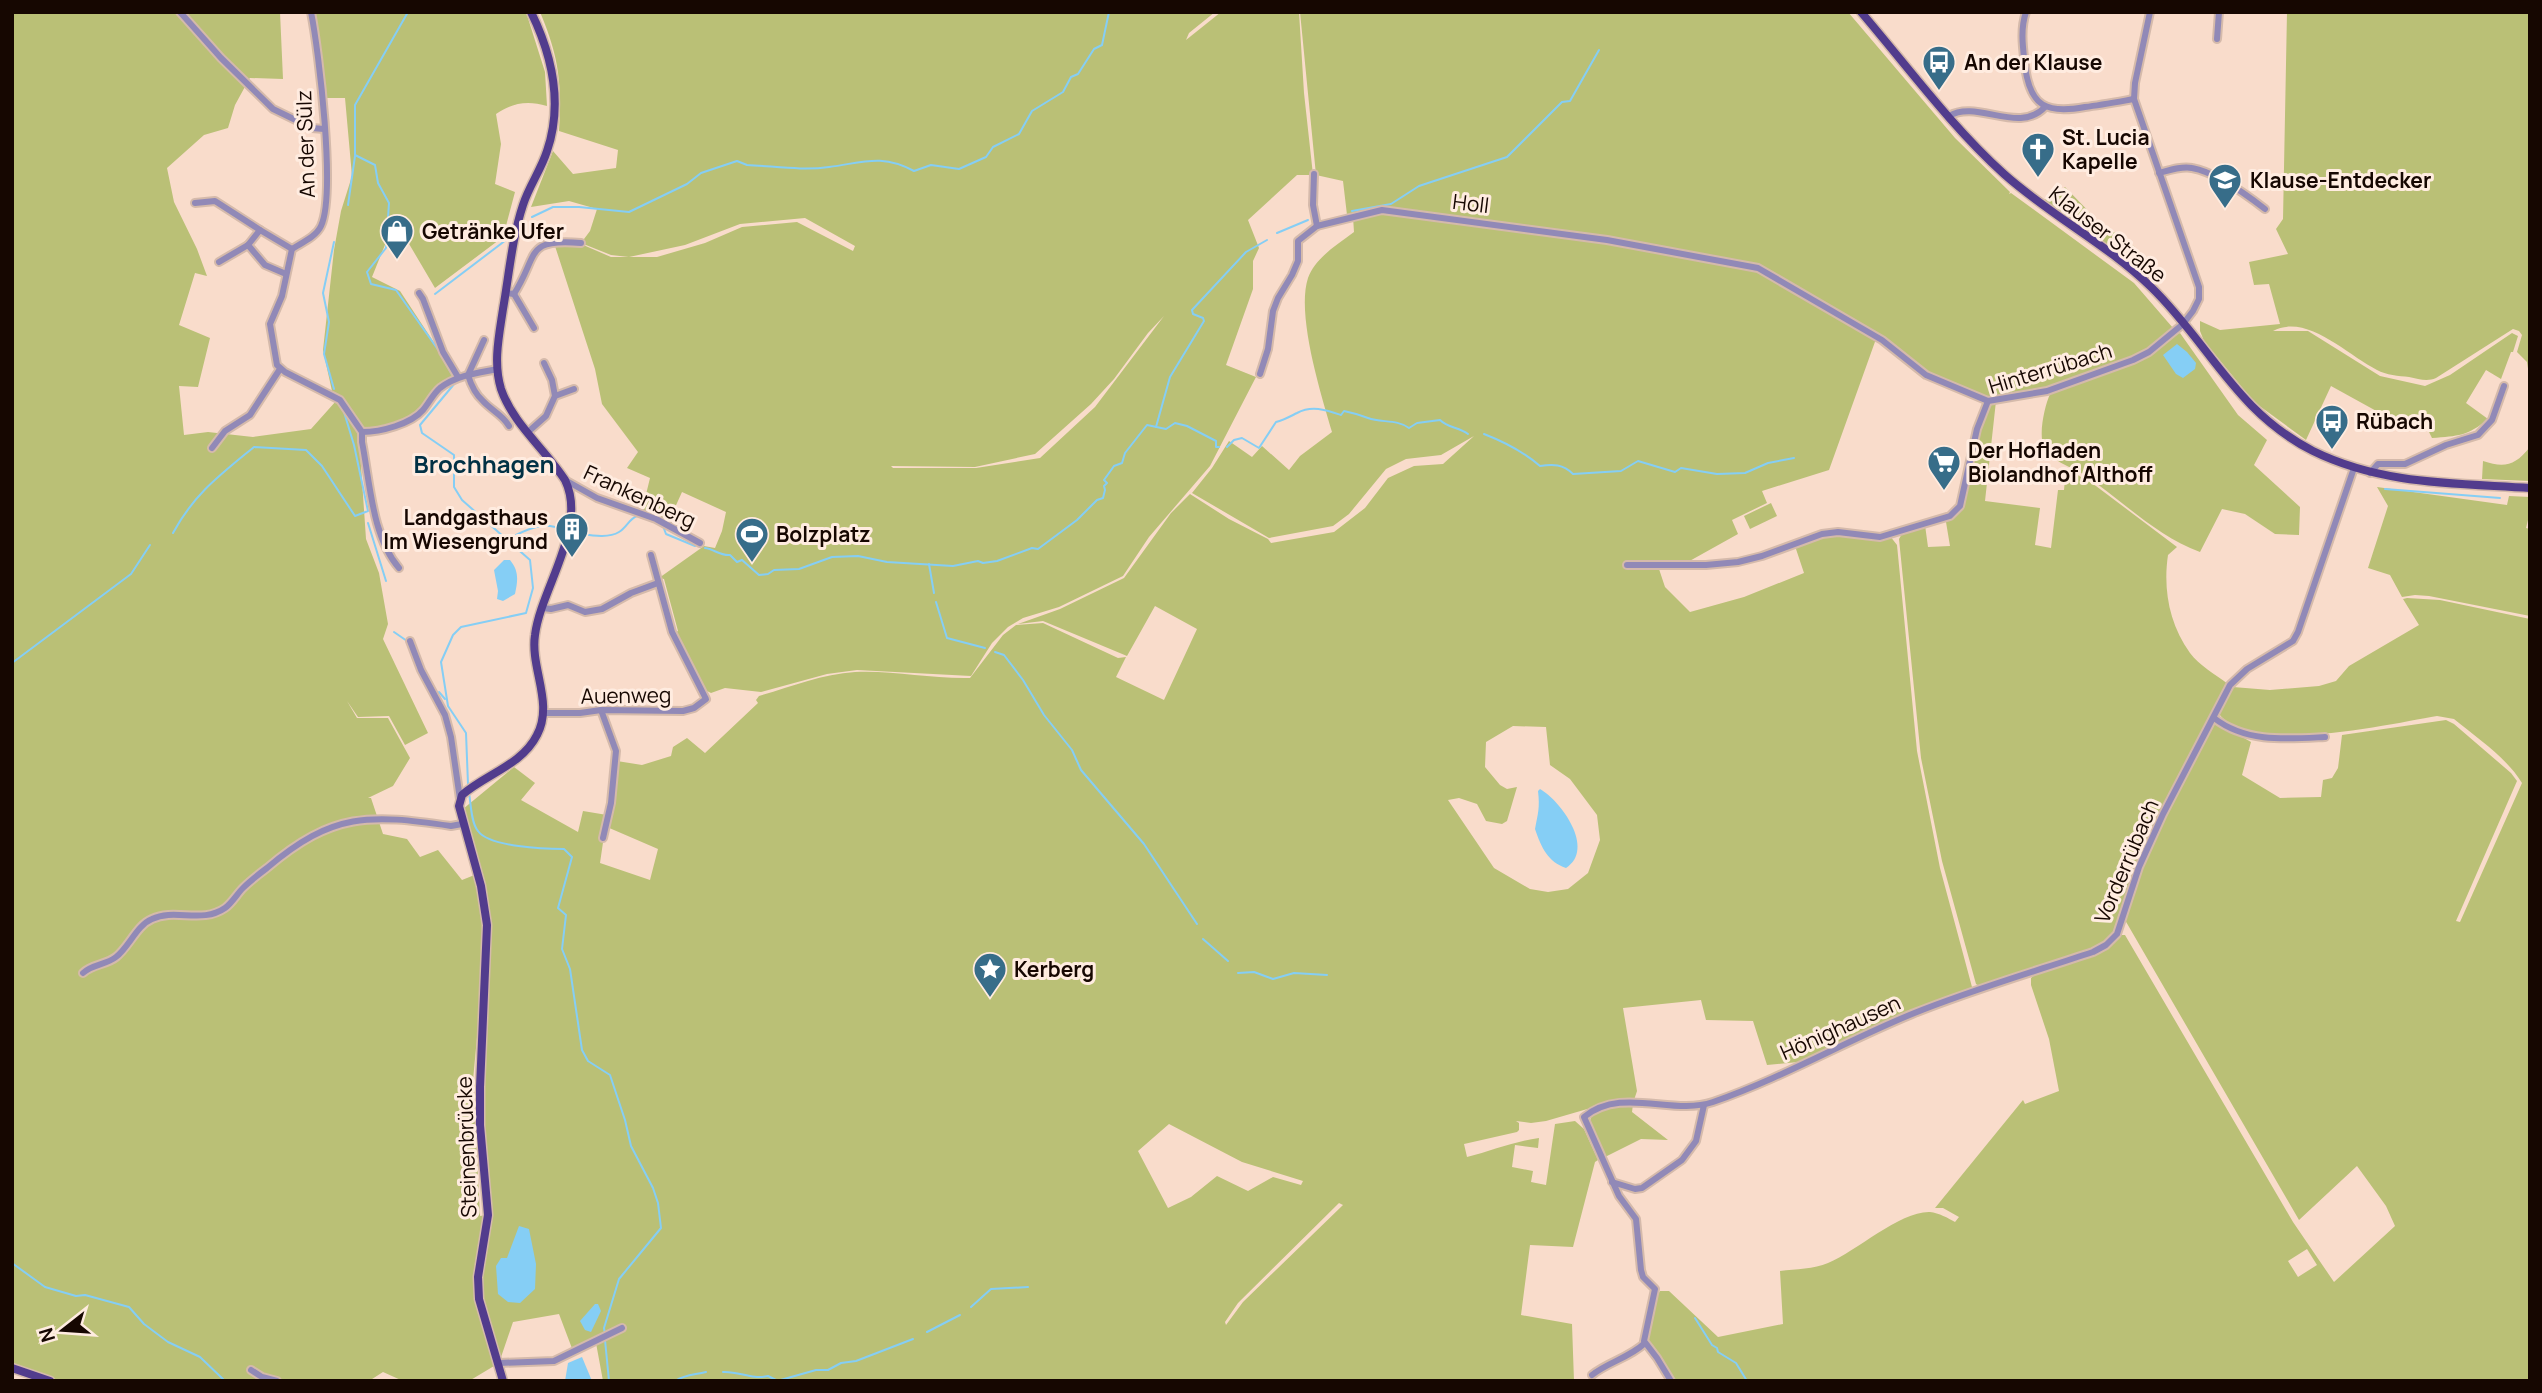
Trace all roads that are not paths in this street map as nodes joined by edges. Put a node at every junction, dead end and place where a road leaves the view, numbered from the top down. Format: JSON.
{"nodes":[{"id":1,"x":180,"y":12,"type":"edge"},
{"id":2,"x":312,"y":12,"type":"edge"},
{"id":3,"x":531,"y":12,"type":"edge"},
{"id":4,"x":1861,"y":12,"type":"edge"},
{"id":5,"x":2026,"y":12,"type":"edge"},
{"id":6,"x":2150,"y":12,"type":"edge"},
{"id":7,"x":2219,"y":12,"type":"edge"},
{"id":8,"x":2217,"y":40,"type":"dead end"},
{"id":9,"x":2134,"y":99,"type":"junction"},
{"id":10,"x":2045,"y":107,"type":"junction"},
{"id":11,"x":1949,"y":116,"type":"junction"},
{"id":12,"x":324,"y":128,"type":"junction"},
{"id":13,"x":2160,"y":173,"type":"junction"},
{"id":14,"x":1314,"y":174,"type":"dead end"},
{"id":15,"x":195,"y":204,"type":"dead end"},
{"id":16,"x":2265,"y":209,"type":"dead end"},
{"id":17,"x":1317,"y":226,"type":"junction"},
{"id":18,"x":260,"y":230,"type":"junction"},
{"id":19,"x":581,"y":243,"type":"dead end"},
{"id":20,"x":248,"y":245,"type":"junction"},
{"id":21,"x":292,"y":249,"type":"junction"},
{"id":22,"x":219,"y":262,"type":"dead end"},
{"id":23,"x":286,"y":274,"type":"junction"},
{"id":24,"x":419,"y":293,"type":"dead end"},
{"id":25,"x":510,"y":293,"type":"junction"},
{"id":26,"x":2183,"y":324,"type":"junction"},
{"id":27,"x":534,"y":328,"type":"dead end"},
{"id":28,"x":484,"y":340,"type":"dead end"},
{"id":29,"x":544,"y":363,"type":"dead end"},
{"id":30,"x":280,"y":369,"type":"junction"},
{"id":31,"x":498,"y":369,"type":"junction"},
{"id":32,"x":1260,"y":374,"type":"dead end"},
{"id":33,"x":468,"y":375,"type":"junction"},
{"id":34,"x":458,"y":377,"type":"junction"},
{"id":35,"x":2504,"y":386,"type":"dead end"},
{"id":36,"x":574,"y":390,"type":"dead end"},
{"id":37,"x":555,"y":396,"type":"junction"},
{"id":38,"x":1988,"y":401,"type":"junction"},
{"id":39,"x":509,"y":426,"type":"dead end"},
{"id":40,"x":362,"y":432,"type":"junction"},
{"id":41,"x":528,"y":432,"type":"junction"},
{"id":42,"x":212,"y":448,"type":"dead end"},
{"id":43,"x":2354,"y":468,"type":"junction"},
{"id":44,"x":2370,"y":473,"type":"junction"},
{"id":45,"x":565,"y":480,"type":"junction"},
{"id":46,"x":2530,"y":488,"type":"edge"},
{"id":47,"x":700,"y":543,"type":"dead end"},
{"id":48,"x":651,"y":555,"type":"dead end"},
{"id":49,"x":1626,"y":565,"type":"dead end"},
{"id":50,"x":399,"y":568,"type":"dead end"},
{"id":51,"x":658,"y":583,"type":"junction"},
{"id":52,"x":543,"y":608,"type":"junction"},
{"id":53,"x":410,"y":641,"type":"dead end"},
{"id":54,"x":601,"y":710,"type":"junction"},
{"id":55,"x":544,"y":713,"type":"junction"},
{"id":56,"x":2214,"y":718,"type":"junction"},
{"id":57,"x":2325,"y":737,"type":"dead end"},
{"id":58,"x":461,"y":797,"type":"junction"},
{"id":59,"x":462,"y":824,"type":"junction"},
{"id":60,"x":603,"y":838,"type":"dead end"},
{"id":61,"x":83,"y":973,"type":"dead end"},
{"id":62,"x":1992,"y":986,"type":"joint"},
{"id":63,"x":1704,"y":1105,"type":"junction"},
{"id":64,"x":1612,"y":1182,"type":"junction"},
{"id":65,"x":622,"y":1328,"type":"dead end"},
{"id":66,"x":1645,"y":1343,"type":"junction"},
{"id":67,"x":499,"y":1363,"type":"junction"},
{"id":68,"x":12,"y":1368,"type":"edge"},
{"id":69,"x":251,"y":1370,"type":"dead end"},
{"id":70,"x":1592,"y":1375,"type":"dead end"},
{"id":71,"x":50,"y":1381,"type":"edge"},
{"id":72,"x":277,"y":1381,"type":"edge"},
{"id":73,"x":503,"y":1381,"type":"edge"},
{"id":74,"x":1671,"y":1381,"type":"edge"}],
"edges":[{"from":1,"to":12,"type":"street"},
{"from":2,"to":12,"type":"street","name":"An der Sülz"},
{"from":3,"to":25,"type":"main road"},
{"from":4,"to":11,"type":"main road","name":"Klauser Straße"},
{"from":5,"to":10,"type":"street"},
{"from":6,"to":9,"type":"street"},
{"from":7,"to":8,"type":"street"},
{"from":9,"to":10,"type":"street"},
{"from":9,"to":13,"type":"street","name":"Klauser Straße"},
{"from":10,"to":11,"type":"street"},
{"from":11,"to":26,"type":"main road","name":"Klauser Straße"},
{"from":12,"to":21,"type":"street","name":"An der Sülz"},
{"from":13,"to":16,"type":"street"},
{"from":13,"to":26,"type":"street","name":"Klauser Straße"},
{"from":14,"to":17,"type":"street"},
{"from":15,"to":18,"type":"street"},
{"from":17,"to":32,"type":"street"},
{"from":17,"to":38,"type":"street","name":"Holl"},
{"from":18,"to":20,"type":"street"},
{"from":18,"to":21,"type":"street"},
{"from":19,"to":25,"type":"street"},
{"from":20,"to":22,"type":"street"},
{"from":20,"to":23,"type":"street"},
{"from":21,"to":23,"type":"street"},
{"from":23,"to":30,"type":"street"},
{"from":24,"to":34,"type":"street"},
{"from":25,"to":27,"type":"street"},
{"from":25,"to":31,"type":"main road"},
{"from":26,"to":38,"type":"street","name":"Hinterrübach"},
{"from":26,"to":43,"type":"main road","name":"Klauser Straße"},
{"from":28,"to":33,"type":"street"},
{"from":29,"to":37,"type":"street"},
{"from":30,"to":40,"type":"street"},
{"from":30,"to":42,"type":"street"},
{"from":31,"to":33,"type":"street"},
{"from":31,"to":41,"type":"main road"},
{"from":33,"to":34,"type":"street"},
{"from":33,"to":39,"type":"street"},
{"from":34,"to":40,"type":"street"},
{"from":35,"to":44,"type":"street"},
{"from":36,"to":37,"type":"street"},
{"from":37,"to":41,"type":"street"},
{"from":38,"to":49,"type":"street","name":"Hinterrübach"},
{"from":40,"to":50,"type":"street"},
{"from":41,"to":45,"type":"main road"},
{"from":43,"to":44,"type":"main road","name":"Klauser Straße"},
{"from":43,"to":56,"type":"street","name":"Vorderrübach"},
{"from":44,"to":46,"type":"main road","name":"Klauser Straße"},
{"from":45,"to":47,"type":"street","name":"Frankenberg"},
{"from":45,"to":52,"type":"main road"},
{"from":48,"to":51,"type":"street"},
{"from":51,"to":52,"type":"street"},
{"from":51,"to":54,"type":"street","name":"Auenweg"},
{"from":52,"to":55,"type":"main road"},
{"from":53,"to":58,"type":"street"},
{"from":54,"to":55,"type":"street","name":"Auenweg"},
{"from":54,"to":60,"type":"street"},
{"from":55,"to":58,"type":"main road"},
{"from":56,"to":57,"type":"street"},
{"from":56,"to":62,"type":"street","name":"Vorderrübach"},
{"from":58,"to":59,"type":"main road","name":"Steinenbrücke"},
{"from":59,"to":61,"type":"street"},
{"from":59,"to":67,"type":"main road","name":"Steinenbrücke"},
{"from":62,"to":63,"type":"street","name":"Hönighausen"},
{"from":63,"to":64,"type":"street"},
{"from":63,"to":64,"type":"street","name":"Hönighausen"},
{"from":64,"to":66,"type":"street","name":"Hönighausen"},
{"from":65,"to":67,"type":"street"},
{"from":66,"to":70,"type":"street"},
{"from":66,"to":74,"type":"street"},
{"from":67,"to":73,"type":"main road","name":"Steinenbrücke"},
{"from":68,"to":71,"type":"main road"},
{"from":69,"to":72,"type":"street"}]}
